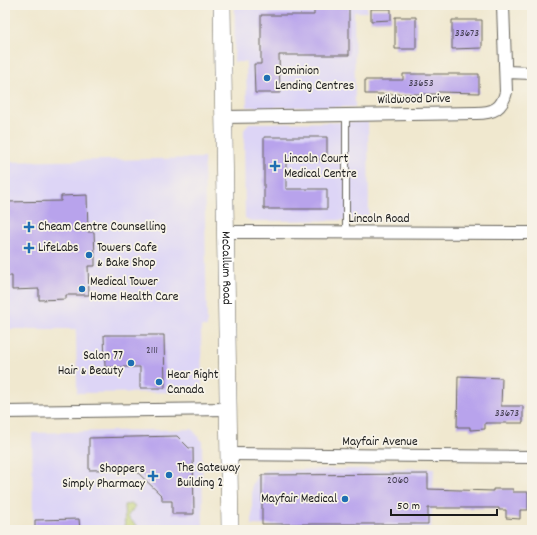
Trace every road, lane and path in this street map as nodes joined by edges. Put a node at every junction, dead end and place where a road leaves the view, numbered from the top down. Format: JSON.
{"nodes":[{"id":1,"x":222,"y":5,"type":"edge"},
{"id":2,"x":503,"y":5,"type":"edge"},
{"id":3,"x":506,"y":72,"type":"junction"},
{"id":4,"x":532,"y":73,"type":"edge"},
{"id":5,"x":346,"y":116,"type":"junction"},
{"id":6,"x":224,"y":117,"type":"junction"},
{"id":7,"x":225,"y":232,"type":"junction"},
{"id":8,"x":346,"y":233,"type":"junction"},
{"id":9,"x":532,"y":233,"type":"edge"},
{"id":10,"x":228,"y":409,"type":"junction"},
{"id":11,"x":5,"y":412,"type":"edge"},
{"id":12,"x":229,"y":454,"type":"junction"},
{"id":13,"x":532,"y":457,"type":"edge"},
{"id":14,"x":230,"y":530,"type":"edge"}],
"edges":[{"from":1,"to":6,"type":"main road","name":"McCallum Road"},
{"from":2,"to":3,"type":"street","name":"Wildwood Drive"},
{"from":3,"to":4,"type":"street"},
{"from":3,"to":5,"type":"street","name":"Wildwood Drive"},
{"from":5,"to":6,"type":"street","name":"Wildwood Drive"},
{"from":5,"to":8,"type":"lane"},
{"from":6,"to":7,"type":"main road","name":"McCallum Road"},
{"from":7,"to":8,"type":"street","name":"Lincoln Road"},
{"from":7,"to":10,"type":"main road","name":"McCallum Road"},
{"from":8,"to":9,"type":"street","name":"Lincoln Road"},
{"from":10,"to":11,"type":"street"},
{"from":10,"to":12,"type":"main road","name":"McCallum Road"},
{"from":12,"to":13,"type":"street","name":"Mayfair Avenue"},
{"from":12,"to":14,"type":"main road","name":"McCallum Road"}]}
